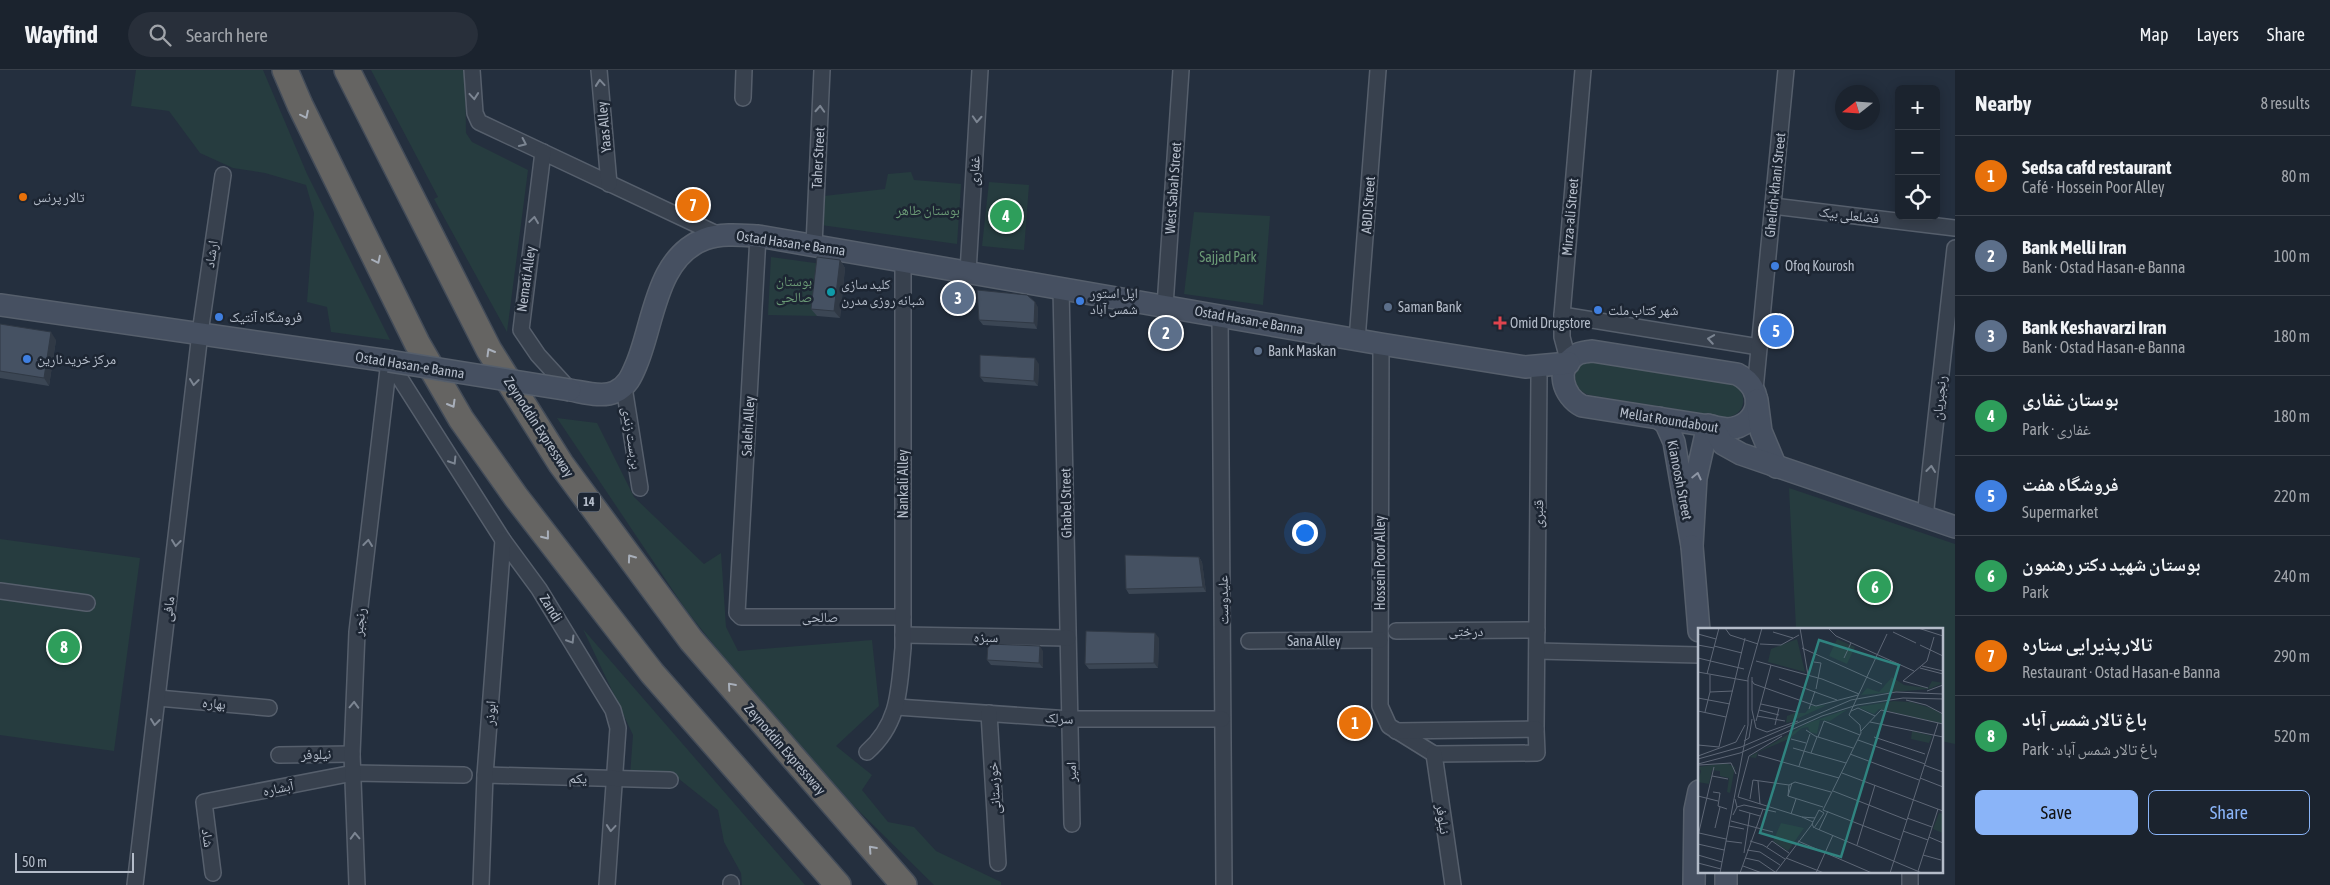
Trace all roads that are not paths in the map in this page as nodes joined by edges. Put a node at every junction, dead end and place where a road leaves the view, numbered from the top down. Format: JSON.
{"nodes":[{"id":1,"x":285,"y":70,"type":"edge"},
{"id":2,"x":472,"y":70,"type":"edge"},
{"id":3,"x":599,"y":70,"type":"edge"},
{"id":4,"x":744,"y":70,"type":"edge"},
{"id":5,"x":822,"y":70,"type":"edge"},
{"id":6,"x":980,"y":70,"type":"edge"},
{"id":7,"x":1181,"y":70,"type":"edge"},
{"id":8,"x":1378,"y":70,"type":"edge"},
{"id":9,"x":1583,"y":70,"type":"edge"},
{"id":10,"x":1786,"y":70,"type":"edge"},
{"id":11,"x":348,"y":72,"type":"edge"},
{"id":12,"x":744,"y":98,"type":"dead end"},
{"id":13,"x":544,"y":152,"type":"junction"},
{"id":14,"x":223,"y":175,"type":"dead end"},
{"id":15,"x":609,"y":184,"type":"junction"},
{"id":16,"x":1773,"y":206,"type":"junction"},
{"id":17,"x":1955,"y":228,"type":"edge"},
{"id":18,"x":721,"y":236,"type":"junction"},
{"id":19,"x":758,"y":236,"type":"junction"},
{"id":20,"x":814,"y":245,"type":"junction"},
{"id":21,"x":1955,"y":248,"type":"edge"},
{"id":22,"x":903,"y":260,"type":"junction"},
{"id":23,"x":968,"y":272,"type":"junction"},
{"id":24,"x":1061,"y":288,"type":"junction"},
{"id":25,"x":0,"y":305,"type":"edge"},
{"id":26,"x":1166,"y":306,"type":"junction"},
{"id":27,"x":1220,"y":315,"type":"junction"},
{"id":28,"x":1562,"y":315,"type":"junction"},
{"id":29,"x":200,"y":333,"type":"junction"},
{"id":30,"x":1357,"y":340,"type":"junction"},
{"id":31,"x":1381,"y":344,"type":"junction"},
{"id":32,"x":1759,"y":347,"type":"junction"},
{"id":33,"x":389,"y":361,"type":"junction"},
{"id":34,"x":1569,"y":363,"type":"junction"},
{"id":35,"x":1532,"y":372,"type":"junction"},
{"id":36,"x":624,"y":387,"type":"junction"},
{"id":37,"x":570,"y":390,"type":"junction"},
{"id":38,"x":1756,"y":394,"type":"junction"},
{"id":39,"x":1573,"y":400,"type":"junction"},
{"id":40,"x":1659,"y":418,"type":"junction"},
{"id":41,"x":1710,"y":426,"type":"junction"},
{"id":42,"x":1776,"y":467,"type":"junction"},
{"id":43,"x":640,"y":488,"type":"dead end"},
{"id":44,"x":1925,"y":517,"type":"junction"},
{"id":45,"x":1955,"y":527,"type":"edge"},
{"id":46,"x":503,"y":540,"type":"junction"},
{"id":47,"x":1692,"y":546,"type":"junction"},
{"id":48,"x":0,"y":591,"type":"edge"},
{"id":49,"x":88,"y":603,"type":"dead end"},
{"id":50,"x":903,"y":617,"type":"junction"},
{"id":51,"x":1699,"y":628,"type":"edge"},
{"id":52,"x":1536,"y":630,"type":"junction"},
{"id":53,"x":1396,"y":631,"type":"dead end"},
{"id":54,"x":903,"y":635,"type":"junction"},
{"id":55,"x":1068,"y":638,"type":"junction"},
{"id":56,"x":1380,"y":640,"type":"junction"},
{"id":57,"x":1249,"y":641,"type":"dead end"},
{"id":58,"x":1537,"y":651,"type":"junction"},
{"id":59,"x":1698,"y":655,"type":"edge"},
{"id":60,"x":158,"y":698,"type":"junction"},
{"id":61,"x":897,"y":707,"type":"junction"},
{"id":62,"x":270,"y":708,"type":"dead end"},
{"id":63,"x":989,"y":713,"type":"junction"},
{"id":64,"x":1070,"y":719,"type":"junction"},
{"id":65,"x":1222,"y":719,"type":"junction"},
{"id":66,"x":1536,"y":729,"type":"junction"},
{"id":67,"x":1396,"y":731,"type":"junction"},
{"id":68,"x":867,"y":752,"type":"dead end"},
{"id":69,"x":352,"y":754,"type":"junction"},
{"id":70,"x":1434,"y":754,"type":"junction"},
{"id":71,"x":279,"y":755,"type":"dead end"},
{"id":72,"x":353,"y":774,"type":"junction"},
{"id":73,"x":464,"y":775,"type":"dead end"},
{"id":74,"x":485,"y":775,"type":"junction"},
{"id":75,"x":616,"y":779,"type":"junction"},
{"id":76,"x":670,"y":780,"type":"dead end"},
{"id":77,"x":1698,"y":795,"type":"edge"},
{"id":78,"x":204,"y":802,"type":"joint"},
{"id":79,"x":1072,"y":824,"type":"dead end"},
{"id":80,"x":998,"y":863,"type":"dead end"},
{"id":81,"x":1726,"y":872,"type":"edge"},
{"id":82,"x":1910,"y":872,"type":"edge"},
{"id":83,"x":213,"y":873,"type":"dead end"},
{"id":84,"x":134,"y":885,"type":"edge"},
{"id":85,"x":357,"y":885,"type":"edge"},
{"id":86,"x":481,"y":885,"type":"edge"},
{"id":87,"x":607,"y":885,"type":"edge"},
{"id":88,"x":838,"y":885,"type":"edge"},
{"id":89,"x":904,"y":885,"type":"edge"},
{"id":90,"x":1224,"y":885,"type":"edge"},
{"id":91,"x":1453,"y":885,"type":"edge"},
{"id":92,"x":1694,"y":885,"type":"edge"},
{"id":93,"x":1726,"y":885,"type":"edge"},
{"id":94,"x":1910,"y":885,"type":"edge"}],
"edges":[{"from":1,"to":88,"type":"highway","one_way":true},
{"from":2,"to":13,"type":"street","one_way":true},
{"from":15,"to":3,"type":"street","name":"Yaas Alley","one_way":true},
{"from":4,"to":12,"type":"street"},
{"from":20,"to":5,"type":"street","name":"Taher Street","one_way":true},
{"from":6,"to":23,"type":"street","name":"غفاری","one_way":true},
{"from":7,"to":26,"type":"street","name":"West Sabah Street"},
{"from":8,"to":30,"type":"street","name":"ABDI Street"},
{"from":9,"to":28,"type":"street","name":"Mirza-ali Street"},
{"from":10,"to":16,"type":"street","name":"Ghelich-khani Street"},
{"from":89,"to":11,"type":"highway","name":"Zeynoddin Expressway","number":"14","one_way":true},
{"from":13,"to":15,"type":"street"},
{"from":37,"to":13,"type":"street","name":"Nemati Alley","one_way":true},
{"from":14,"to":29,"type":"street","name":"ارشاد"},
{"from":15,"to":18,"type":"street"},
{"from":16,"to":17,"type":"street","name":"فضلعلی بیک"},
{"from":16,"to":32,"type":"street","name":"Ghelich-khani Street"},
{"from":18,"to":19,"type":"main road","name":"Ostad Hasan-e Banna"},
{"from":18,"to":36,"type":"main road","name":"Ostad Hasan-e Banna"},
{"from":19,"to":20,"type":"main road","name":"Ostad Hasan-e Banna"},
{"from":19,"to":50,"type":"street","name":"Salehi Alley"},
{"from":20,"to":22,"type":"main road","name":"Ostad Hasan-e Banna"},
{"from":44,"to":21,"type":"street","name":"رنجبریان","one_way":true},
{"from":22,"to":23,"type":"main road","name":"Ostad Hasan-e Banna"},
{"from":22,"to":50,"type":"street","name":"Nankali Alley"},
{"from":23,"to":24,"type":"main road","name":"Ostad Hasan-e Banna"},
{"from":24,"to":26,"type":"main road","name":"Ostad Hasan-e Banna"},
{"from":24,"to":55,"type":"street","name":"Ghabel Street"},
{"from":25,"to":29,"type":"main road","name":"Ostad Hasan-e Banna"},
{"from":26,"to":27,"type":"main road","name":"Ostad Hasan-e Banna"},
{"from":27,"to":30,"type":"main road","name":"Ostad Hasan-e Banna"},
{"from":27,"to":65,"type":"street","name":"علیدوست"},
{"from":32,"to":28,"type":"street","one_way":true},
{"from":28,"to":34,"type":"street","name":"Mirza-ali Street"},
{"from":29,"to":33,"type":"main road","name":"Ostad Hasan-e Banna"},
{"from":29,"to":60,"type":"street","name":"مافی","one_way":true},
{"from":30,"to":31,"type":"main road","name":"Ostad Hasan-e Banna"},
{"from":31,"to":35,"type":"main road","name":"Ostad Hasan-e Banna"},
{"from":31,"to":56,"type":"street","name":"Hossein Poor Alley"},
{"from":32,"to":38,"type":"street","name":"Ghelich-khani Street"},
{"from":33,"to":37,"type":"main road","name":"Ostad Hasan-e Banna","bridge":true},
{"from":33,"to":46,"type":"street","name":"Zandi","one_way":true},
{"from":69,"to":33,"type":"street","name":"رنجبر","one_way":true},
{"from":34,"to":35,"type":"main road","name":"Ostad Hasan-e Banna"},
{"from":34,"to":38,"type":"main road"},
{"from":34,"to":39,"type":"main road"},
{"from":35,"to":39,"type":"main road","name":"Ostad Hasan-e Banna"},
{"from":35,"to":52,"type":"street","name":"قنبری"},
{"from":36,"to":37,"type":"main road","name":"Ostad Hasan-e Banna"},
{"from":36,"to":43,"type":"street","name":"بن‌بست زندی"},
{"from":38,"to":41,"type":"main road","name":"Mellat Roundabout"},
{"from":38,"to":42,"type":"main road"},
{"from":39,"to":40,"type":"main road","name":"Mellat Roundabout"},
{"from":40,"to":41,"type":"main road","name":"Mellat Roundabout"},
{"from":40,"to":47,"type":"main road","name":"Kianoosh Street"},
{"from":41,"to":42,"type":"main road"},
{"from":47,"to":41,"type":"main road","name":"Kianoosh Street","one_way":true},
{"from":42,"to":44,"type":"main road"},
{"from":44,"to":45,"type":"main road"},
{"from":46,"to":74,"type":"street","name":"ابوذر"},
{"from":46,"to":75,"type":"street","name":"Zandi","one_way":true},
{"from":47,"to":51,"type":"main road","name":"Kianoosh Street"},
{"from":48,"to":49,"type":"street"},
{"from":50,"to":54,"type":"street","name":"Nankali Alley"},
{"from":52,"to":53,"type":"street","name":"درختی"},
{"from":52,"to":58,"type":"street","name":"قنبری"},
{"from":54,"to":55,"type":"street","name":"سبزه"},
{"from":54,"to":61,"type":"street","name":"Nankali Alley"},
{"from":55,"to":64,"type":"street","name":"Ghabel Street"},
{"from":56,"to":57,"type":"street","name":"Sana Alley"},
{"from":56,"to":67,"type":"street","name":"Hossein Poor Alley"},
{"from":58,"to":59,"type":"street"},
{"from":58,"to":66,"type":"street","name":"قنبری"},
{"from":60,"to":62,"type":"street","name":"بهاره"},
{"from":60,"to":84,"type":"street","name":"مافی","one_way":true},
{"from":61,"to":63,"type":"street","name":"سرلک"},
{"from":61,"to":68,"type":"street"},
{"from":63,"to":64,"type":"street","name":"سرلک"},
{"from":63,"to":80,"type":"street","name":"خوزستانی"},
{"from":64,"to":65,"type":"street","name":"سرلک"},
{"from":64,"to":79,"type":"street","name":"امیر"},
{"from":65,"to":90,"type":"street","name":"علیدوست"},
{"from":66,"to":67,"type":"street"},
{"from":66,"to":70,"type":"street","name":"قنبری"},
{"from":67,"to":70,"type":"street","name":"Hossein Poor Alley"},
{"from":69,"to":71,"type":"street","name":"نیلوفر"},
{"from":69,"to":72,"type":"street","name":"رنجبر"},
{"from":70,"to":91,"type":"street","name":"نیلوفر"},
{"from":72,"to":73,"type":"street"},
{"from":72,"to":78,"type":"street","name":"آبشاره"},
{"from":85,"to":72,"type":"street","name":"رنجبر","one_way":true},
{"from":74,"to":75,"type":"street","name":"یکم"},
{"from":74,"to":86,"type":"street","name":"ابوذر"},
{"from":75,"to":76,"type":"street","name":"یکم"},
{"from":75,"to":87,"type":"street","name":"Zandi","one_way":true},
{"from":77,"to":92,"type":"main road"},
{"from":78,"to":83,"type":"street","name":"شاد"},
{"from":81,"to":93,"type":"main road"},
{"from":82,"to":94,"type":"street"}]}
